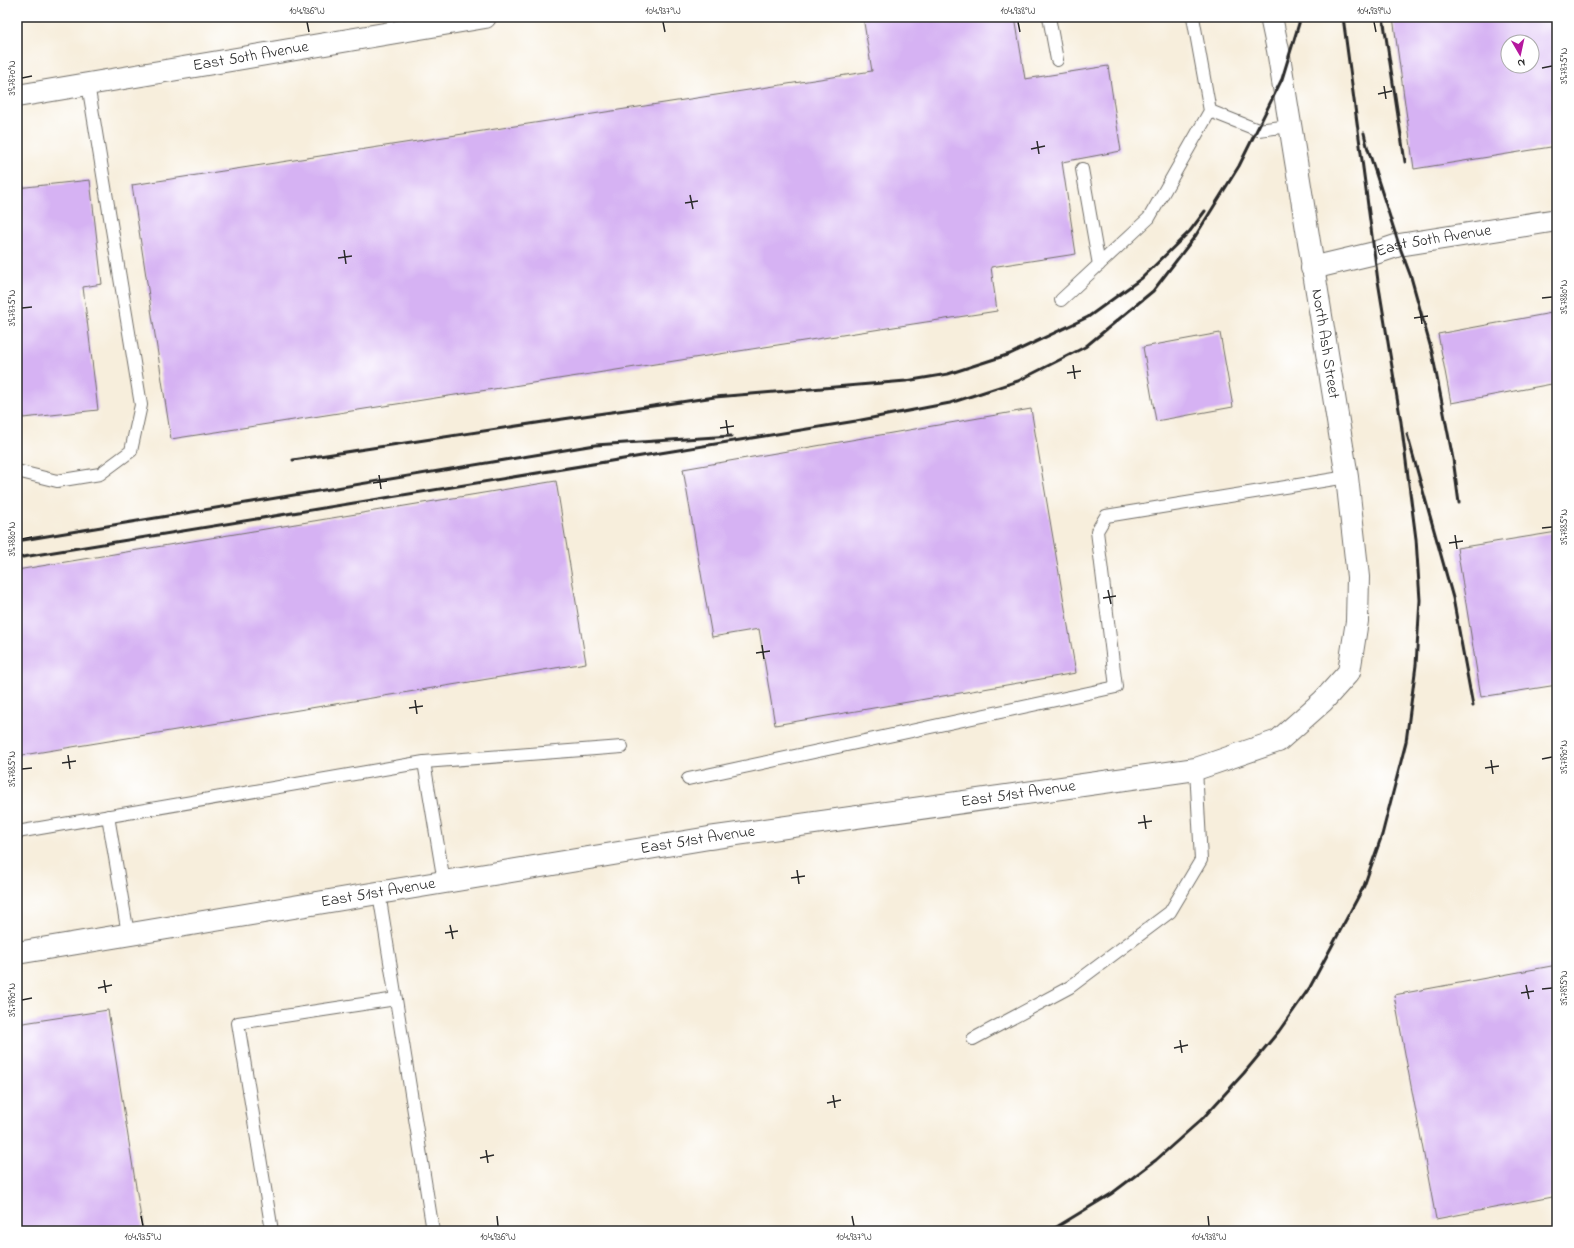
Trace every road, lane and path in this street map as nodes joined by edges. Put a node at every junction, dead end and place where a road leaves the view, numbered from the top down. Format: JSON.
{"nodes":[{"id":1,"x":484,"y":17,"type":"edge"},
{"id":2,"x":1049,"y":17,"type":"edge"},
{"id":3,"x":1193,"y":17,"type":"edge"},
{"id":4,"x":1271,"y":17,"type":"edge"},
{"id":5,"x":1057,"y":60,"type":"dead end"},
{"id":6,"x":88,"y":84,"type":"junction"},
{"id":7,"x":17,"y":96,"type":"edge"},
{"id":8,"x":1210,"y":111,"type":"junction"},
{"id":9,"x":1290,"y":126,"type":"junction"},
{"id":10,"x":1082,"y":169,"type":"dead end"},
{"id":11,"x":1557,"y":220,"type":"edge"},
{"id":12,"x":1099,"y":265,"type":"junction"},
{"id":13,"x":1312,"y":268,"type":"junction"},
{"id":14,"x":1061,"y":300,"type":"dead end"},
{"id":15,"x":17,"y":472,"type":"edge"},
{"id":16,"x":1347,"y":477,"type":"junction"},
{"id":17,"x":1349,"y":672,"type":"joint"},
{"id":18,"x":622,"y":747,"type":"dead end"},
{"id":19,"x":424,"y":762,"type":"junction"},
{"id":20,"x":1196,"y":769,"type":"junction"},
{"id":21,"x":688,"y":779,"type":"dead end"},
{"id":22,"x":108,"y":816,"type":"junction"},
{"id":23,"x":17,"y":832,"type":"edge"},
{"id":24,"x":444,"y":882,"type":"junction"},
{"id":25,"x":379,"y":893,"type":"junction"},
{"id":26,"x":128,"y":934,"type":"junction"},
{"id":27,"x":17,"y":953,"type":"edge"},
{"id":28,"x":396,"y":998,"type":"junction"},
{"id":29,"x":973,"y":1039,"type":"dead end"},
{"id":30,"x":272,"y":1231,"type":"edge"},
{"id":31,"x":433,"y":1231,"type":"edge"}],
"edges":[{"from":1,"to":6,"type":"street","name":"East 50th Avenue"},
{"from":2,"to":5,"type":"lane"},
{"from":3,"to":8,"type":"lane"},
{"from":4,"to":9,"type":"street","name":"North Ash Street"},
{"from":6,"to":7,"type":"street","name":"East 50th Avenue"},
{"from":6,"to":15,"type":"lane"},
{"from":8,"to":9,"type":"lane"},
{"from":8,"to":12,"type":"lane"},
{"from":9,"to":13,"type":"street","name":"North Ash Street"},
{"from":10,"to":12,"type":"lane"},
{"from":11,"to":13,"type":"street","name":"East 50th Avenue"},
{"from":12,"to":14,"type":"lane"},
{"from":13,"to":16,"type":"street","name":"North Ash Street"},
{"from":16,"to":17,"type":"street","name":"North Ash Street"},
{"from":16,"to":21,"type":"lane"},
{"from":17,"to":20,"type":"street","name":"East 51st Avenue"},
{"from":18,"to":19,"type":"lane"},
{"from":19,"to":22,"type":"lane"},
{"from":19,"to":24,"type":"lane"},
{"from":20,"to":24,"type":"street","name":"East 51st Avenue"},
{"from":20,"to":29,"type":"lane"},
{"from":22,"to":23,"type":"lane"},
{"from":22,"to":26,"type":"lane"},
{"from":24,"to":25,"type":"street","name":"East 51st Avenue"},
{"from":25,"to":26,"type":"street","name":"East 51st Avenue"},
{"from":25,"to":28,"type":"lane"},
{"from":26,"to":27,"type":"street","name":"East 51st Avenue"},
{"from":28,"to":30,"type":"lane"},
{"from":28,"to":31,"type":"lane"}]}
